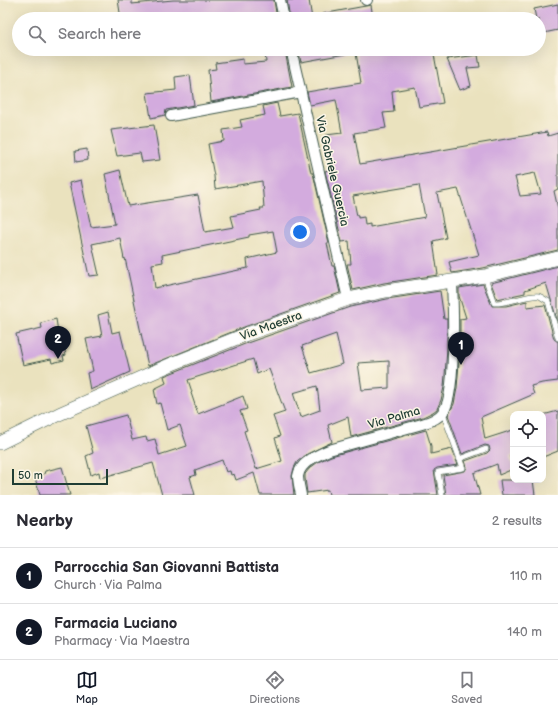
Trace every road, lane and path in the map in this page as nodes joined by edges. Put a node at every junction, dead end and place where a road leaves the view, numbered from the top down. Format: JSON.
{"nodes":[{"id":1,"x":280,"y":0,"type":"edge"},
{"id":2,"x":283,"y":12,"type":"edge"},
{"id":3,"x":293,"y":56,"type":"edge"},
{"id":4,"x":301,"y":92,"type":"junction"},
{"id":5,"x":171,"y":116,"type":"dead end"},
{"id":6,"x":558,"y":258,"type":"edge"},
{"id":7,"x":485,"y":276,"type":"junction"},
{"id":8,"x":452,"y":282,"type":"junction"},
{"id":9,"x":348,"y":299,"type":"junction"},
{"id":10,"x":558,"y":338,"type":"edge"},
{"id":11,"x":443,"y":413,"type":"junction"},
{"id":12,"x":0,"y":443,"type":"edge"},
{"id":13,"x":486,"y":449,"type":"dead end"},
{"id":14,"x":460,"y":459,"type":"junction"},
{"id":15,"x":301,"y":495,"type":"edge"},
{"id":16,"x":442,"y":495,"type":"edge"}],
"edges":[{"from":1,"to":2,"type":"street"},
{"from":3,"to":4,"type":"street","name":"Via Gabriele Guercia"},
{"from":4,"to":5,"type":"street"},
{"from":4,"to":9,"type":"street","name":"Via Gabriele Guercia"},
{"from":6,"to":7,"type":"street","name":"Via Maestra"},
{"from":7,"to":8,"type":"street","name":"Via Maestra"},
{"from":7,"to":10,"type":"lane"},
{"from":8,"to":9,"type":"street","name":"Via Maestra"},
{"from":8,"to":11,"type":"street"},
{"from":9,"to":12,"type":"street","name":"Via Maestra"},
{"from":11,"to":14,"type":"lane"},
{"from":11,"to":15,"type":"street","name":"Via Palma"},
{"from":13,"to":14,"type":"lane"},
{"from":14,"to":16,"type":"lane"}]}
